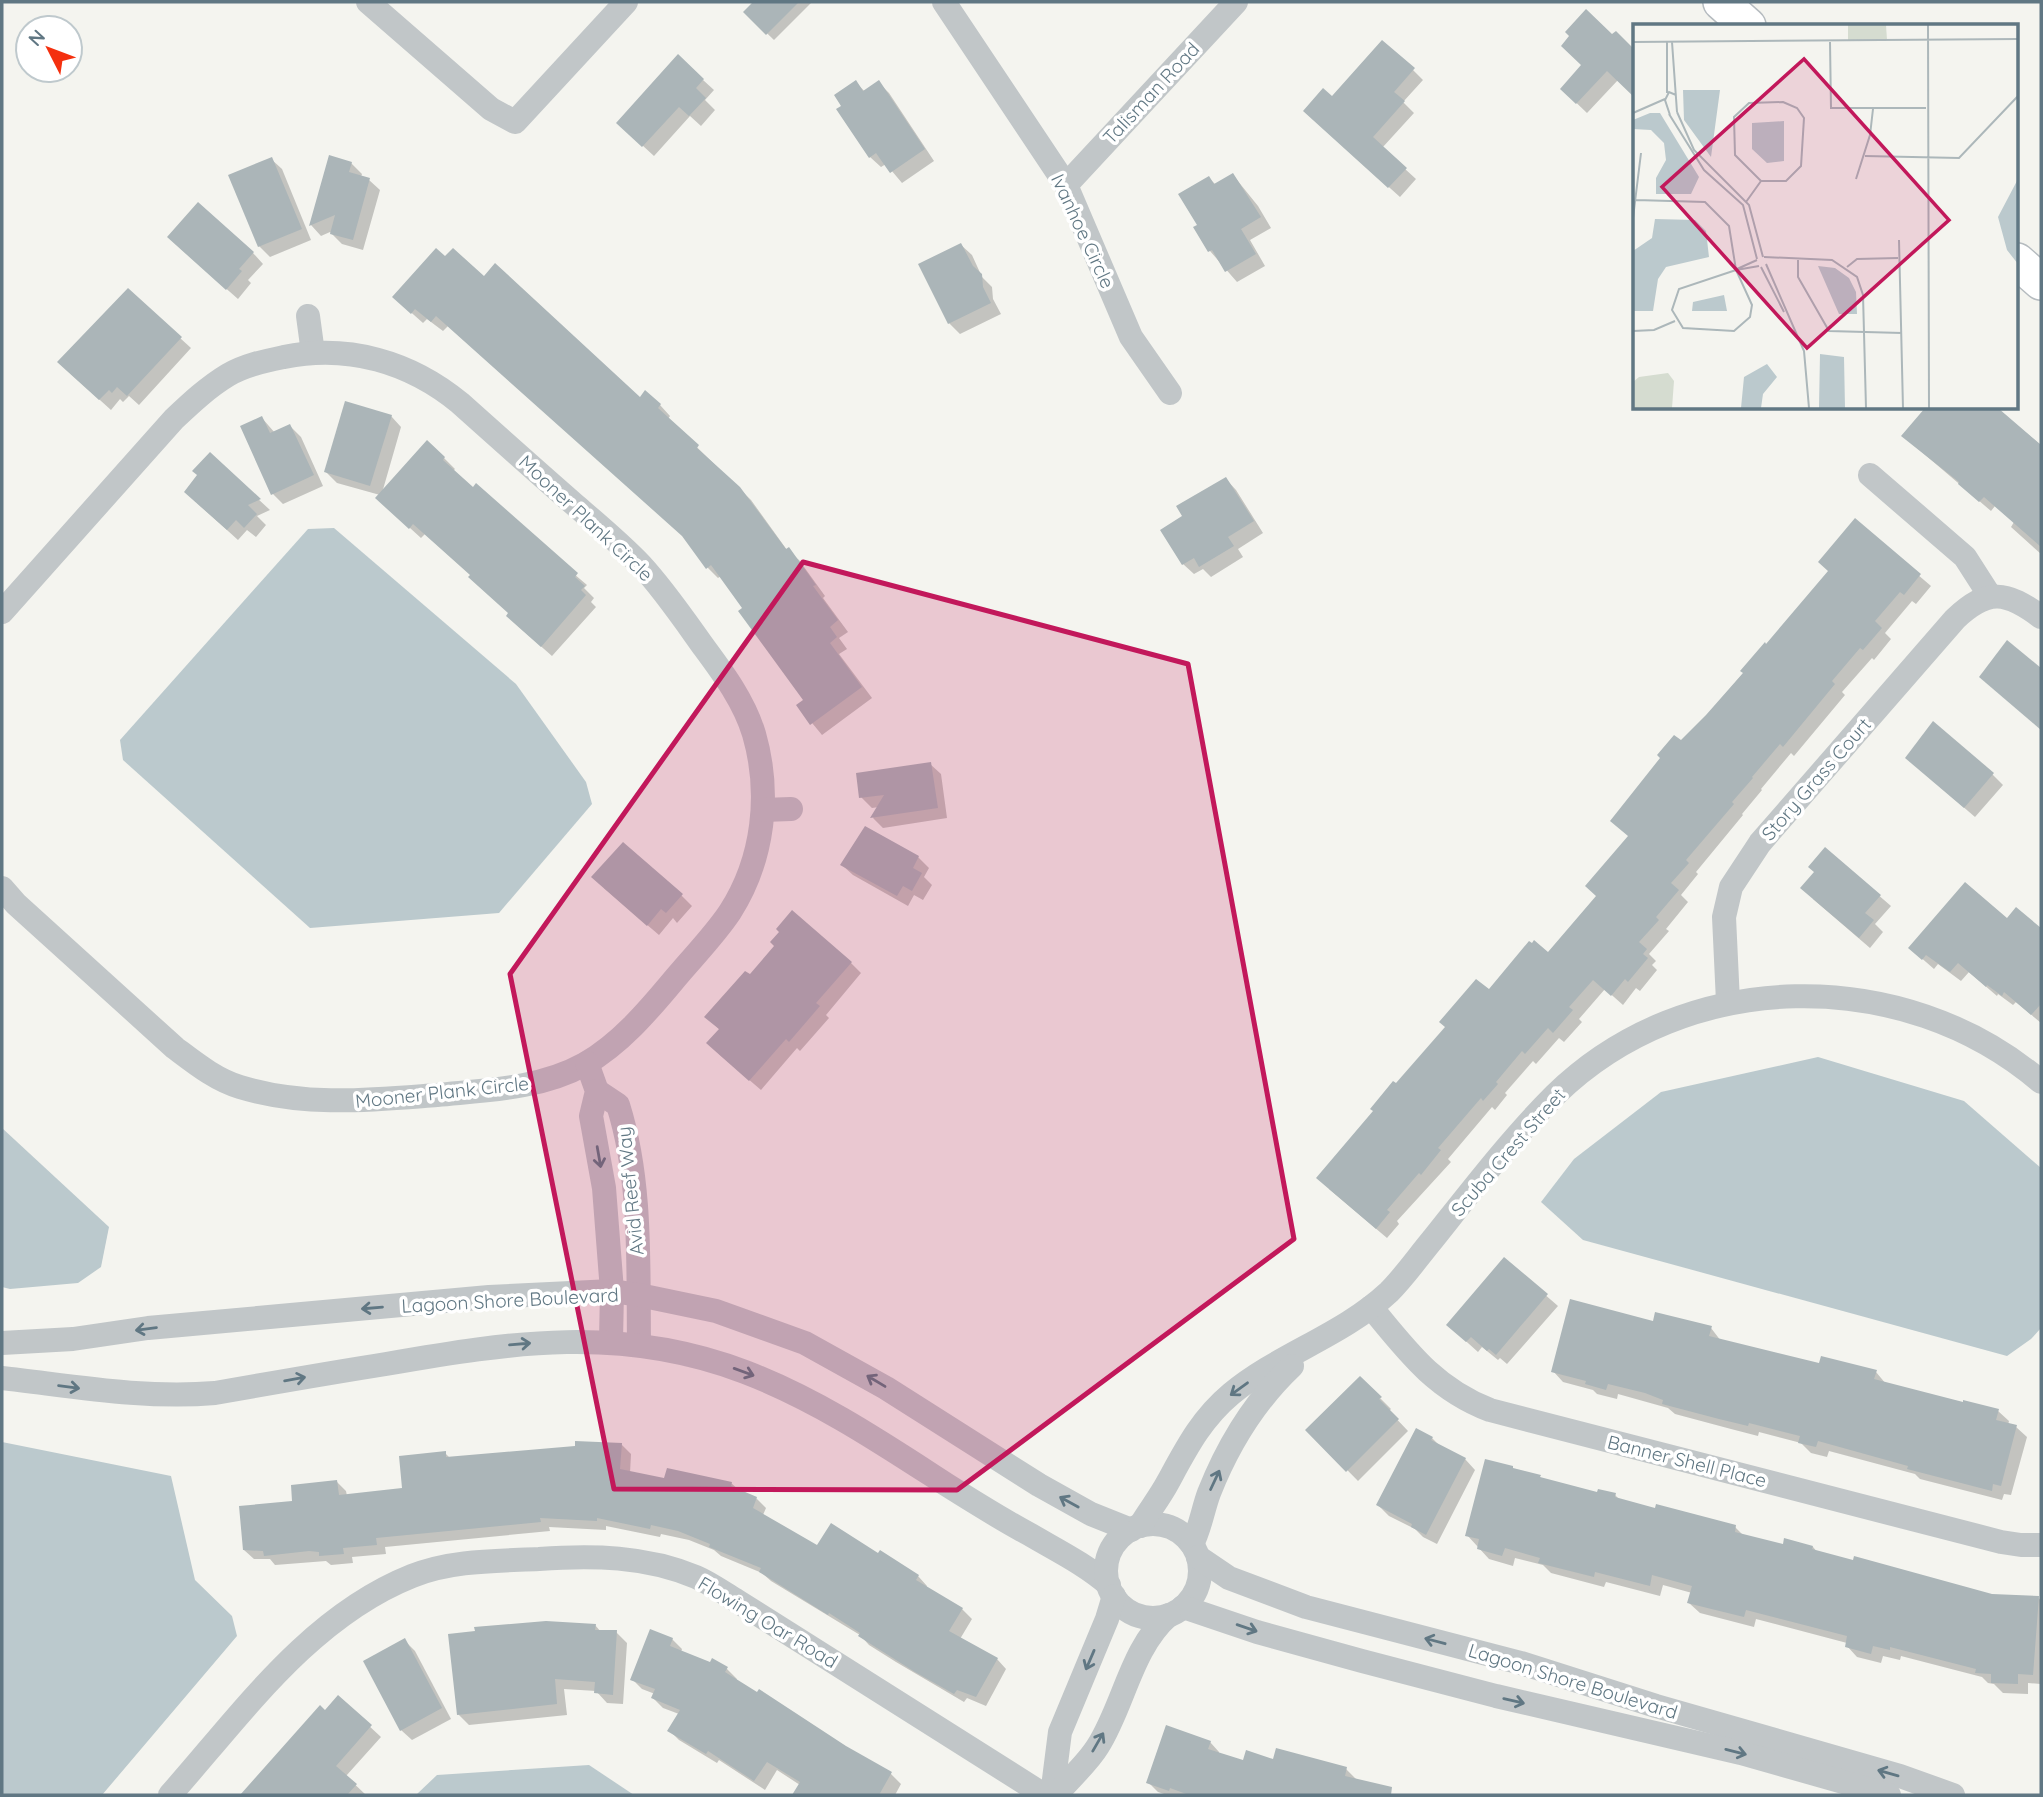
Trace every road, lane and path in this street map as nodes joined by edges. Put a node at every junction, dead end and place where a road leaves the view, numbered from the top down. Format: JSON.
{"nodes":[{"id":1,"x":368,"y":2,"type":"edge"},
{"id":2,"x":626,"y":2,"type":"edge"},
{"id":3,"x":944,"y":2,"type":"edge"},
{"id":4,"x":1236,"y":2,"type":"edge"},
{"id":5,"x":1721,"y":2,"type":"edge"},
{"id":6,"x":1746,"y":24,"type":"edge"},
{"id":7,"x":1066,"y":185,"type":"junction"},
{"id":8,"x":2018,"y":262,"type":"edge"},
{"id":9,"x":2041,"y":282,"type":"edge"},
{"id":10,"x":308,"y":316,"type":"dead end"},
{"id":11,"x":313,"y":353,"type":"junction"},
{"id":12,"x":1170,"y":393,"type":"dead end"},
{"id":13,"x":1870,"y":475,"type":"dead end"},
{"id":14,"x":1990,"y":596,"type":"junction"},
{"id":15,"x":2,"y":612,"type":"edge"},
{"id":16,"x":2041,"y":617,"type":"edge"},
{"id":17,"x":791,"y":809,"type":"dead end"},
{"id":18,"x":763,"y":810,"type":"junction"},
{"id":19,"x":2,"y":888,"type":"edge"},
{"id":20,"x":1728,"y":1002,"type":"junction"},
{"id":21,"x":587,"y":1062,"type":"junction"},
{"id":22,"x":2041,"y":1082,"type":"edge"},
{"id":23,"x":597,"y":1091,"type":"junction"},
{"id":24,"x":612,"y":1291,"type":"junction"},
{"id":25,"x":639,"y":1295,"type":"junction"},
{"id":26,"x":1371,"y":1307,"type":"junction"},
{"id":27,"x":611,"y":1341,"type":"junction"},
{"id":28,"x":1318,"y":1342,"type":"junction"},
{"id":29,"x":2,"y":1343,"type":"edge"},
{"id":30,"x":639,"y":1345,"type":"junction"},
{"id":31,"x":2,"y":1378,"type":"edge"},
{"id":32,"x":1135,"y":1528,"type":"junction"},
{"id":33,"x":2041,"y":1545,"type":"edge"},
{"id":34,"x":1195,"y":1551,"type":"junction"},
{"id":35,"x":1111,"y":1590,"type":"junction"},
{"id":36,"x":1176,"y":1611,"type":"junction"},
{"id":37,"x":170,"y":1795,"type":"edge"},
{"id":38,"x":1044,"y":1795,"type":"edge"},
{"id":39,"x":1054,"y":1795,"type":"edge"},
{"id":40,"x":1889,"y":1795,"type":"edge"},
{"id":41,"x":1953,"y":1795,"type":"edge"}],
"edges":[{"from":1,"to":2,"type":"street"},
{"from":3,"to":7,"type":"street","name":"Ivanhoe Circle"},
{"from":4,"to":7,"type":"street","name":"Talisman Road"},
{"from":5,"to":6,"type":"street"},
{"from":7,"to":12,"type":"street","name":"Ivanhoe Circle"},
{"from":8,"to":9,"type":"street"},
{"from":10,"to":11,"type":"street"},
{"from":11,"to":15,"type":"street","name":"Mooner Plank Circle"},
{"from":11,"to":18,"type":"street","name":"Mooner Plank Circle"},
{"from":13,"to":14,"type":"street"},
{"from":14,"to":16,"type":"street"},
{"from":14,"to":20,"type":"street","name":"Story Grass Court"},
{"from":17,"to":18,"type":"street"},
{"from":18,"to":21,"type":"street","name":"Mooner Plank Circle"},
{"from":19,"to":21,"type":"street","name":"Mooner Plank Circle"},
{"from":20,"to":22,"type":"street","name":"Scuba Crest Street"},
{"from":20,"to":26,"type":"street","name":"Scuba Crest Street"},
{"from":21,"to":23,"type":"street","name":"Avid Reef Way"},
{"from":23,"to":24,"type":"street","name":"Avid Reef Way","one_way":true},
{"from":23,"to":25,"type":"street","name":"Avid Reef Way"},
{"from":24,"to":25,"type":"street","name":"Lagoon Shore Boulevard"},
{"from":24,"to":27,"type":"street","name":"Avid Reef Way"},
{"from":24,"to":29,"type":"street","name":"Lagoon Shore Boulevard","one_way":true},
{"from":25,"to":30,"type":"street","name":"Avid Reef Way"},
{"from":32,"to":25,"type":"street","name":"Lagoon Shore Boulevard","one_way":true},
{"from":26,"to":28,"type":"street","name":"Scuba Crest Street"},
{"from":26,"to":33,"type":"street","name":"Banner Shell Place"},
{"from":27,"to":30,"type":"street"},
{"from":31,"to":27,"type":"street","one_way":true},
{"from":28,"to":32,"type":"street","name":"Scuba Crest Street","one_way":true},
{"from":34,"to":28,"type":"street","name":"Scuba Crest Street","one_way":true},
{"from":30,"to":35,"type":"street","one_way":true},
{"from":32,"to":34,"type":"street"},
{"from":32,"to":35,"type":"street"},
{"from":34,"to":36,"type":"street"},
{"from":41,"to":34,"type":"street","name":"Lagoon Shore Boulevard","one_way":true},
{"from":35,"to":36,"type":"street"},
{"from":35,"to":39,"type":"street","one_way":true},
{"from":39,"to":36,"type":"street","one_way":true},
{"from":36,"to":40,"type":"street","name":"Lagoon Shore Boulevard","one_way":true},
{"from":37,"to":38,"type":"street","name":"Flowing Oar Road"}]}
